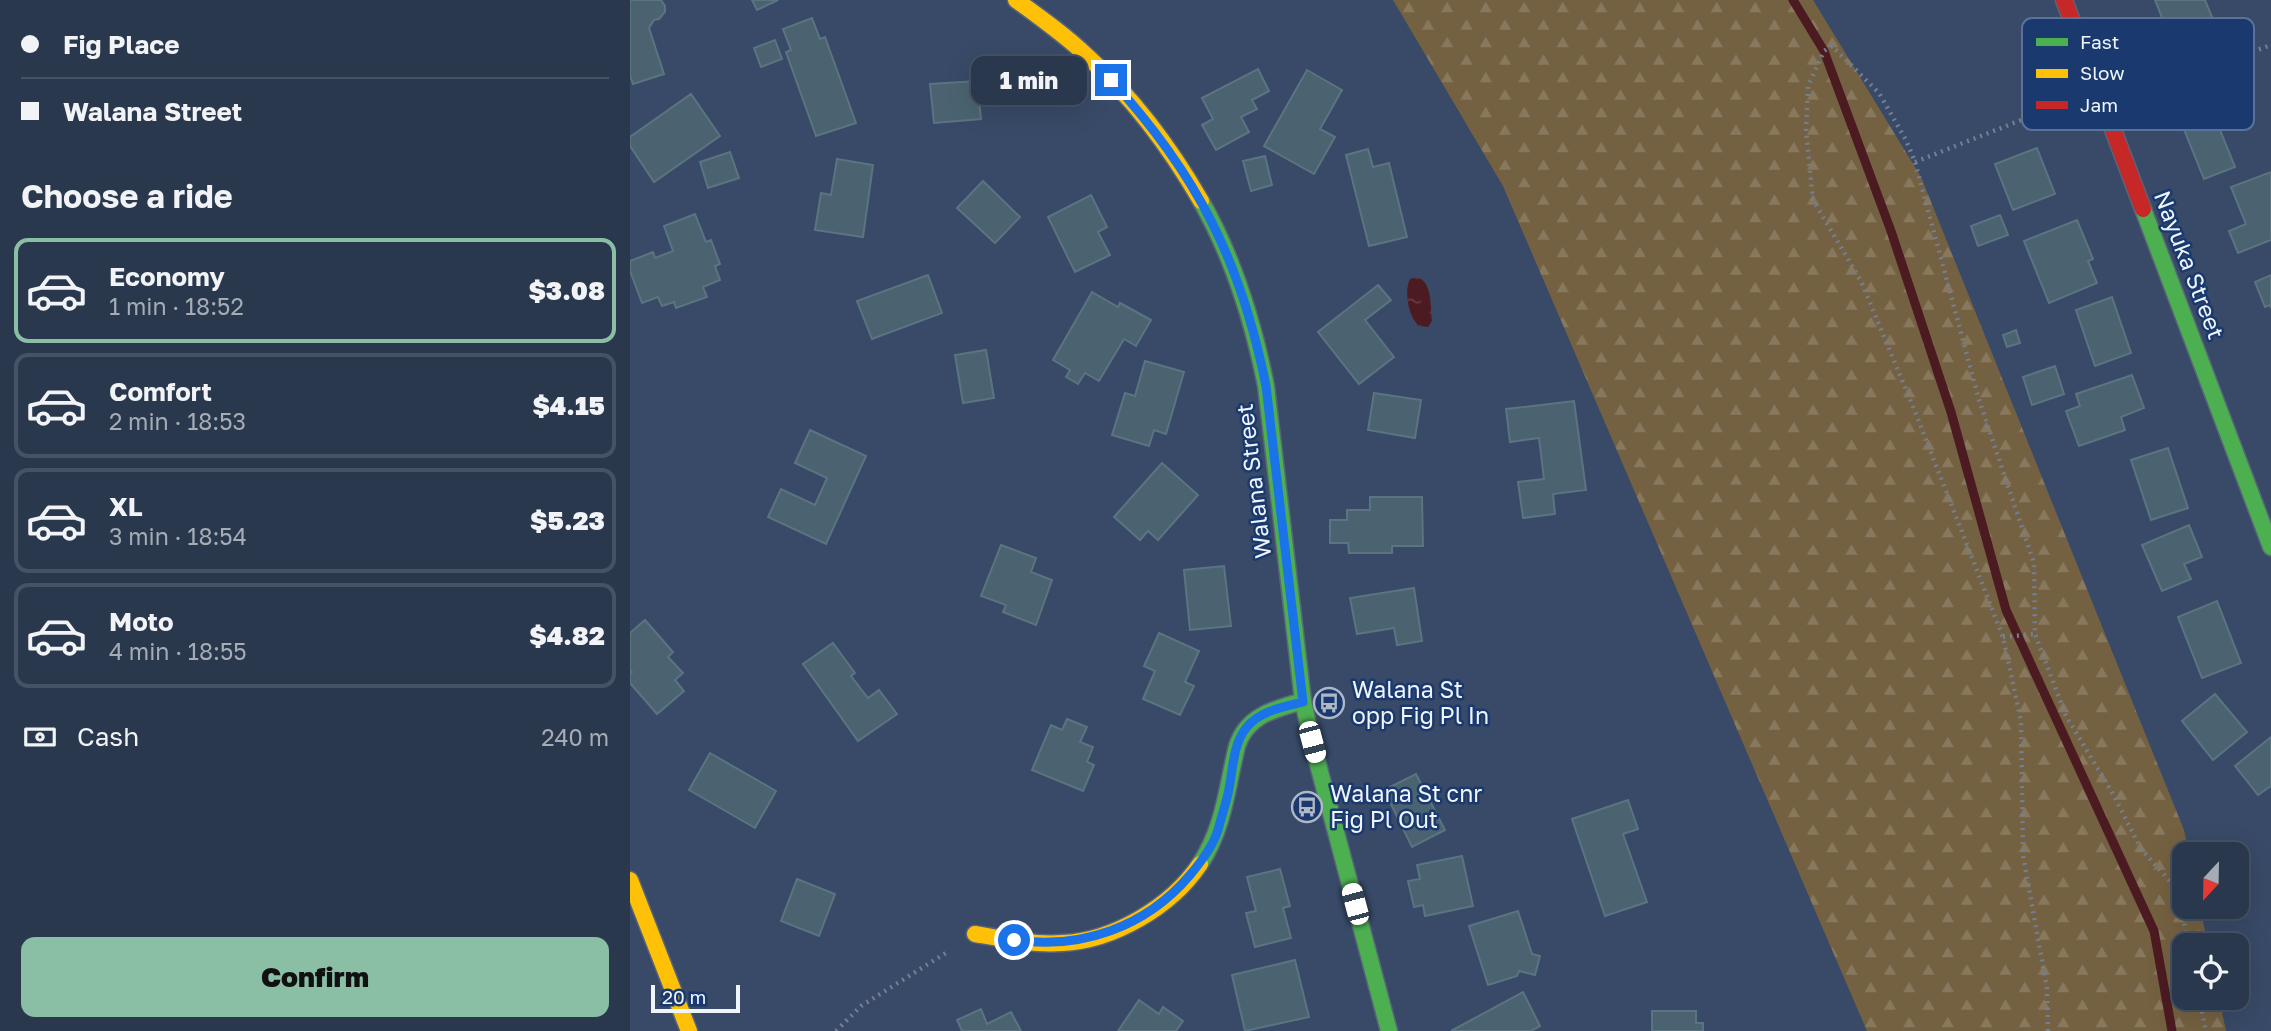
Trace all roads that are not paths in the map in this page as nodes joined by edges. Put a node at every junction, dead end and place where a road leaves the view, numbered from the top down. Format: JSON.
{"nodes":[{"id":1,"x":1016,"y":0,"type":"edge"},
{"id":2,"x":2064,"y":0,"type":"edge"},
{"id":3,"x":2071,"y":18,"type":"edge"},
{"id":4,"x":2114,"y":130,"type":"edge"},
{"id":5,"x":2271,"y":547,"type":"edge"},
{"id":6,"x":1303,"y":702,"type":"junction"},
{"id":7,"x":630,"y":880,"type":"edge"},
{"id":8,"x":975,"y":934,"type":"road end"},
{"id":9,"x":689,"y":1031,"type":"edge"},
{"id":10,"x":1389,"y":1031,"type":"edge"}],
"edges":[{"from":1,"to":6,"type":"street","name":"Walana Street"},
{"from":2,"to":3,"type":"street","name":"Nayuka Street"},
{"from":4,"to":5,"type":"street","name":"Nayuka Street"},
{"from":6,"to":8,"type":"street"},
{"from":6,"to":10,"type":"street","name":"Walana Street"},
{"from":7,"to":9,"type":"street"}]}
